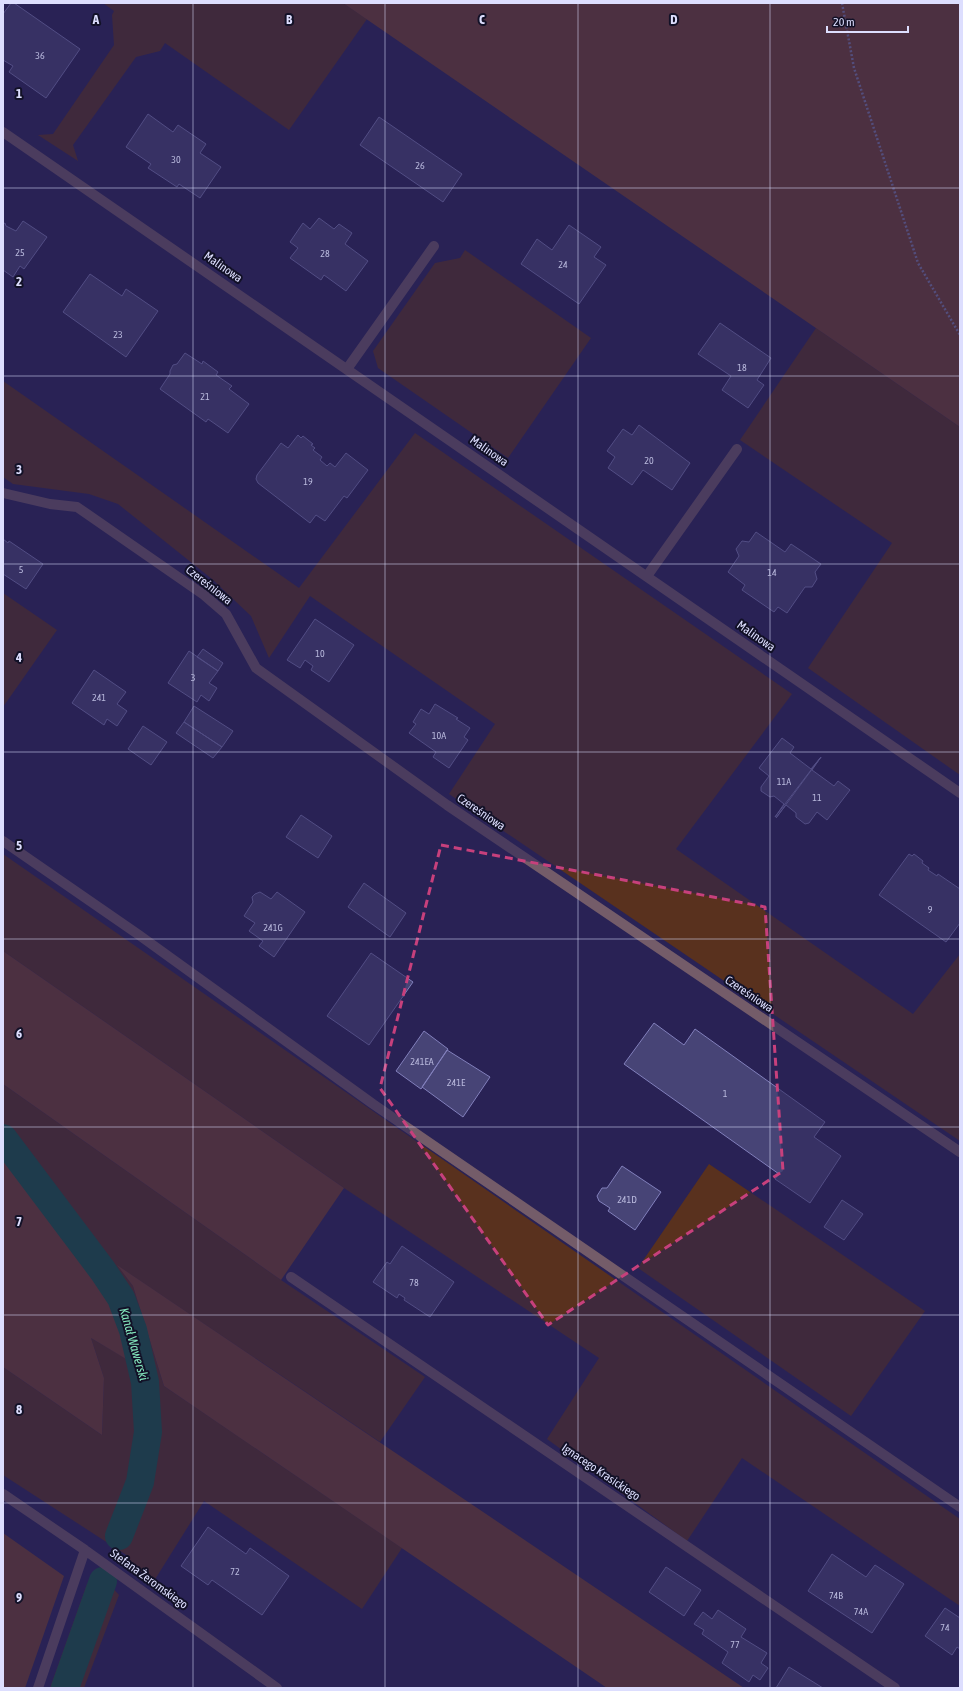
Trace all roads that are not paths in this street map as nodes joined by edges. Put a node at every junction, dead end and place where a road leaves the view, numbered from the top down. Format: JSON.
{"nodes":[{"id":1,"x":3,"y":132,"type":"edge"},
{"id":2,"x":434,"y":246,"type":"dead end"},
{"id":3,"x":347,"y":369,"type":"junction"},
{"id":4,"x":737,"y":449,"type":"dead end"},
{"id":5,"x":3,"y":493,"type":"edge"},
{"id":6,"x":647,"y":576,"type":"junction"},
{"id":7,"x":960,"y":794,"type":"edge"},
{"id":8,"x":3,"y":841,"type":"edge"},
{"id":9,"x":960,"y":1152,"type":"edge"},
{"id":10,"x":292,"y":1276,"type":"dead end"},
{"id":11,"x":3,"y":1494,"type":"edge"},
{"id":12,"x":960,"y":1507,"type":"edge"},
{"id":13,"x":85,"y":1550,"type":"junction"},
{"id":14,"x":38,"y":1688,"type":"edge"},
{"id":15,"x":278,"y":1688,"type":"edge"},
{"id":16,"x":895,"y":1688,"type":"edge"}],
"edges":[{"from":1,"to":3,"type":"street","name":"Malinowa"},
{"from":2,"to":3,"type":"street"},
{"from":3,"to":6,"type":"street","name":"Malinowa"},
{"from":4,"to":6,"type":"street"},
{"from":5,"to":9,"type":"street","name":"Czereśniowa"},
{"from":6,"to":7,"type":"street","name":"Malinowa"},
{"from":8,"to":12,"type":"street"},
{"from":10,"to":16,"type":"street","name":"Ignacego Krasickiego"},
{"from":11,"to":13,"type":"street","name":"Stefana Żeromskiego"},
{"from":13,"to":14,"type":"street"},
{"from":13,"to":15,"type":"street","name":"Stefana Żeromskiego"}]}
